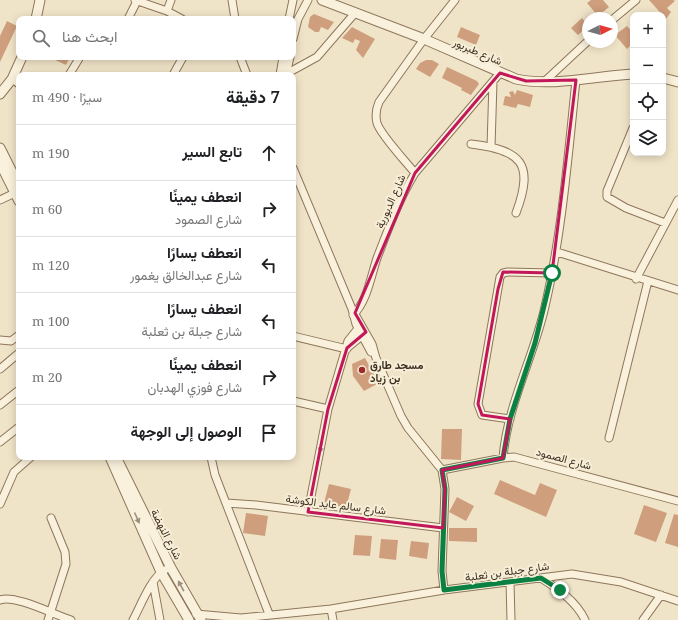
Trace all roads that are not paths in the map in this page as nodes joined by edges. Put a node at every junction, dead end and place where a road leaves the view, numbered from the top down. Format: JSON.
{"nodes":[{"id":1,"x":40,"y":0,"type":"edge"},
{"id":2,"x":136,"y":0,"type":"edge"},
{"id":3,"x":171,"y":0,"type":"edge"},
{"id":4,"x":232,"y":0,"type":"edge"},
{"id":5,"x":293,"y":0,"type":"edge"},
{"id":6,"x":308,"y":0,"type":"edge"},
{"id":7,"x":322,"y":0,"type":"edge"},
{"id":8,"x":455,"y":0,"type":"edge"},
{"id":9,"x":636,"y":0,"type":"edge"},
{"id":10,"x":167,"y":11,"type":"junction"},
{"id":11,"x":355,"y":13,"type":"junction"},
{"id":12,"x":618,"y":15,"type":"edge"},
{"id":13,"x":37,"y":16,"type":"edge"},
{"id":14,"x":129,"y":16,"type":"edge"},
{"id":15,"x":176,"y":16,"type":"edge"},
{"id":16,"x":235,"y":16,"type":"edge"},
{"id":17,"x":290,"y":16,"type":"edge"},
{"id":18,"x":296,"y":27,"type":"edge"},
{"id":19,"x":424,"y":39,"type":"junction"},
{"id":20,"x":582,"y":46,"type":"edge"},
{"id":21,"x":21,"y":60,"type":"edge"},
{"id":22,"x":78,"y":60,"type":"edge"},
{"id":23,"x":182,"y":60,"type":"edge"},
{"id":24,"x":241,"y":60,"type":"edge"},
{"id":25,"x":282,"y":60,"type":"edge"},
{"id":26,"x":289,"y":60,"type":"edge"},
{"id":27,"x":18,"y":72,"type":"edge"},
{"id":28,"x":71,"y":72,"type":"edge"},
{"id":29,"x":176,"y":72,"type":"edge"},
{"id":30,"x":246,"y":72,"type":"edge"},
{"id":31,"x":280,"y":72,"type":"edge"},
{"id":32,"x":287,"y":72,"type":"edge"},
{"id":33,"x":291,"y":72,"type":"edge"},
{"id":34,"x":500,"y":73,"type":"junction"},
{"id":35,"x":630,"y":74,"type":"edge"},
{"id":36,"x":666,"y":79,"type":"edge"},
{"id":37,"x":576,"y":80,"type":"junction"},
{"id":38,"x":15,"y":81,"type":"edge"},
{"id":39,"x":545,"y":81,"type":"junction"},
{"id":40,"x":493,"y":82,"type":"junction"},
{"id":41,"x":678,"y":82,"type":"edge"},
{"id":42,"x":0,"y":94,"type":"edge"},
{"id":43,"x":630,"y":135,"type":"edge"},
{"id":44,"x":471,"y":144,"type":"dead end"},
{"id":45,"x":491,"y":147,"type":"junction"},
{"id":46,"x":0,"y":148,"type":"edge"},
{"id":47,"x":0,"y":163,"type":"edge"},
{"id":48,"x":414,"y":173,"type":"junction"},
{"id":49,"x":296,"y":175,"type":"edge"},
{"id":50,"x":16,"y":188,"type":"edge"},
{"id":51,"x":16,"y":190,"type":"edge"},
{"id":52,"x":16,"y":194,"type":"edge"},
{"id":53,"x":0,"y":200,"type":"edge"},
{"id":54,"x":678,"y":200,"type":"edge"},
{"id":55,"x":516,"y":214,"type":"dead end"},
{"id":56,"x":664,"y":223,"type":"junction"},
{"id":57,"x":556,"y":252,"type":"junction"},
{"id":58,"x":552,"y":273,"type":"junction"},
{"id":59,"x":636,"y":278,"type":"junction"},
{"id":60,"x":648,"y":282,"type":"junction"},
{"id":61,"x":678,"y":290,"type":"edge"},
{"id":62,"x":353,"y":312,"type":"junction"},
{"id":63,"x":360,"y":327,"type":"junction"},
{"id":64,"x":364,"y":334,"type":"junction"},
{"id":65,"x":16,"y":337,"type":"edge"},
{"id":66,"x":296,"y":337,"type":"edge"},
{"id":67,"x":0,"y":340,"type":"edge"},
{"id":68,"x":347,"y":348,"type":"junction"},
{"id":69,"x":16,"y":356,"type":"edge"},
{"id":70,"x":0,"y":369,"type":"edge"},
{"id":71,"x":16,"y":393,"type":"edge"},
{"id":72,"x":296,"y":402,"type":"edge"},
{"id":73,"x":0,"y":406,"type":"edge"},
{"id":74,"x":328,"y":409,"type":"junction"},
{"id":75,"x":510,"y":419,"type":"junction"},
{"id":76,"x":16,"y":429,"type":"edge"},
{"id":77,"x":609,"y":438,"type":"dead end"},
{"id":78,"x":0,"y":442,"type":"edge"},
{"id":79,"x":503,"y":458,"type":"junction"},
{"id":80,"x":28,"y":460,"type":"edge"},
{"id":81,"x":111,"y":460,"type":"edge"},
{"id":82,"x":117,"y":460,"type":"edge"},
{"id":83,"x":212,"y":460,"type":"edge"},
{"id":84,"x":442,"y":470,"type":"junction"},
{"id":85,"x":678,"y":501,"type":"edge"},
{"id":86,"x":226,"y":503,"type":"junction"},
{"id":87,"x":0,"y":504,"type":"edge"},
{"id":88,"x":308,"y":512,"type":"junction"},
{"id":89,"x":51,"y":518,"type":"dead end"},
{"id":90,"x":443,"y":528,"type":"junction"},
{"id":91,"x":171,"y":568,"type":"junction"},
{"id":92,"x":161,"y":572,"type":"junction"},
{"id":93,"x":541,"y":578,"type":"junction"},
{"id":94,"x":153,"y":582,"type":"junction"},
{"id":95,"x":510,"y":582,"type":"junction"},
{"id":96,"x":444,"y":590,"type":"junction"},
{"id":97,"x":661,"y":595,"type":"junction"},
{"id":98,"x":0,"y":600,"type":"edge"},
{"id":99,"x":678,"y":601,"type":"edge"},
{"id":100,"x":331,"y":609,"type":"junction"},
{"id":101,"x":269,"y":614,"type":"junction"},
{"id":102,"x":49,"y":617,"type":"edge"},
{"id":103,"x":195,"y":618,"type":"edge"},
{"id":104,"x":240,"y":619,"type":"edge"},
{"id":105,"x":71,"y":620,"type":"edge"},
{"id":106,"x":133,"y":620,"type":"edge"},
{"id":107,"x":160,"y":620,"type":"edge"},
{"id":108,"x":333,"y":620,"type":"edge"},
{"id":109,"x":511,"y":620,"type":"edge"},
{"id":110,"x":585,"y":620,"type":"edge"},
{"id":111,"x":643,"y":620,"type":"edge"}],
"edges":[{"from":1,"to":13,"type":"street"},
{"from":2,"to":10,"type":"street"},
{"from":2,"to":14,"type":"street"},
{"from":3,"to":10,"type":"street"},
{"from":4,"to":16,"type":"street"},
{"from":5,"to":17,"type":"street"},
{"from":6,"to":18,"type":"street"},
{"from":7,"to":11,"type":"street","name":"شارع طبربور"},
{"from":8,"to":19,"type":"street"},
{"from":9,"to":12,"type":"street"},
{"from":10,"to":15,"type":"street"},
{"from":11,"to":19,"type":"street","name":"شارع طبربور"},
{"from":11,"to":33,"type":"street"},
{"from":19,"to":34,"type":"street","name":"شارع طبربور"},
{"from":19,"to":48,"type":"street"},
{"from":20,"to":39,"type":"street"},
{"from":21,"to":27,"type":"street"},
{"from":22,"to":28,"type":"street"},
{"from":23,"to":29,"type":"street"},
{"from":24,"to":30,"type":"street"},
{"from":25,"to":31,"type":"street"},
{"from":26,"to":32,"type":"street"},
{"from":34,"to":39,"type":"street","name":"شارع طبربور"},
{"from":34,"to":40,"type":"street","name":"شارع الدبورية"},
{"from":35,"to":37,"type":"street","name":"شارع طبربور"},
{"from":36,"to":41,"type":"street"},
{"from":37,"to":39,"type":"street","name":"شارع طبربور"},
{"from":37,"to":57,"type":"street"},
{"from":38,"to":42,"type":"street"},
{"from":40,"to":45,"type":"street"},
{"from":40,"to":48,"type":"street","name":"شارع الدبورية"},
{"from":43,"to":56,"type":"street"},
{"from":44,"to":45,"type":"street"},
{"from":45,"to":55,"type":"street"},
{"from":46,"to":50,"type":"street"},
{"from":47,"to":51,"type":"street"},
{"from":48,"to":62,"type":"street","name":"شارع الدبورية"},
{"from":49,"to":62,"type":"street"},
{"from":52,"to":53,"type":"street"},
{"from":54,"to":56,"type":"street"},
{"from":56,"to":59,"type":"street"},
{"from":57,"to":58,"type":"street"},
{"from":57,"to":59,"type":"street"},
{"from":58,"to":75,"type":"street"},
{"from":58,"to":75,"type":"street"},
{"from":59,"to":60,"type":"street"},
{"from":60,"to":61,"type":"street"},
{"from":60,"to":77,"type":"street"},
{"from":62,"to":63,"type":"street"},
{"from":63,"to":64,"type":"street"},
{"from":63,"to":68,"type":"street"},
{"from":64,"to":68,"type":"street"},
{"from":64,"to":84,"type":"street"},
{"from":65,"to":67,"type":"street"},
{"from":66,"to":68,"type":"street"},
{"from":68,"to":74,"type":"street"},
{"from":69,"to":70,"type":"street"},
{"from":71,"to":73,"type":"street"},
{"from":72,"to":74,"type":"street"},
{"from":74,"to":88,"type":"street","one_way":true},
{"from":75,"to":79,"type":"street"},
{"from":76,"to":78,"type":"street"},
{"from":79,"to":84,"type":"street","name":"شارع الصمود"},
{"from":79,"to":85,"type":"street","name":"شارع الصمود"},
{"from":80,"to":87,"type":"street"},
{"from":81,"to":92,"type":"street","name":"شارع النهضة","one_way":true},
{"from":82,"to":91,"type":"street","name":"شارع النهضة"},
{"from":83,"to":86,"type":"street"},
{"from":84,"to":90,"type":"street"},
{"from":86,"to":88,"type":"street","name":"شارع سالم عايد الكوشة"},
{"from":86,"to":101,"type":"street"},
{"from":88,"to":90,"type":"street","name":"شارع سالم عايد الكوشة"},
{"from":89,"to":102,"type":"street"},
{"from":90,"to":96,"type":"street"},
{"from":91,"to":92,"type":"street"},
{"from":103,"to":91,"type":"street","name":"شارع النهضة","one_way":true},
{"from":92,"to":94,"type":"street"},
{"from":92,"to":103,"type":"street","name":"شارع النهضة"},
{"from":93,"to":95,"type":"street","name":"شارع جبلة بن ثعلبة"},
{"from":93,"to":97,"type":"street","name":"شارع جبلة بن ثعلبة"},
{"from":93,"to":110,"type":"street"},
{"from":94,"to":106,"type":"street"},
{"from":94,"to":107,"type":"street"},
{"from":95,"to":96,"type":"street","name":"شارع جبلة بن ثعلبة"},
{"from":95,"to":109,"type":"street"},
{"from":96,"to":100,"type":"street","name":"شارع جبلة بن ثعلبة"},
{"from":97,"to":99,"type":"street","name":"شارع جبلة بن ثعلبة"},
{"from":97,"to":111,"type":"street"},
{"from":98,"to":102,"type":"street"},
{"from":100,"to":101,"type":"street","name":"شارع جبلة بن ثعلبة"},
{"from":100,"to":108,"type":"street"},
{"from":101,"to":104,"type":"street","name":"شارع جبلة بن ثعلبة"},
{"from":102,"to":105,"type":"street"},
{"from":103,"to":104,"type":"street","name":"شارع جبلة بن ثعلبة"}]}
